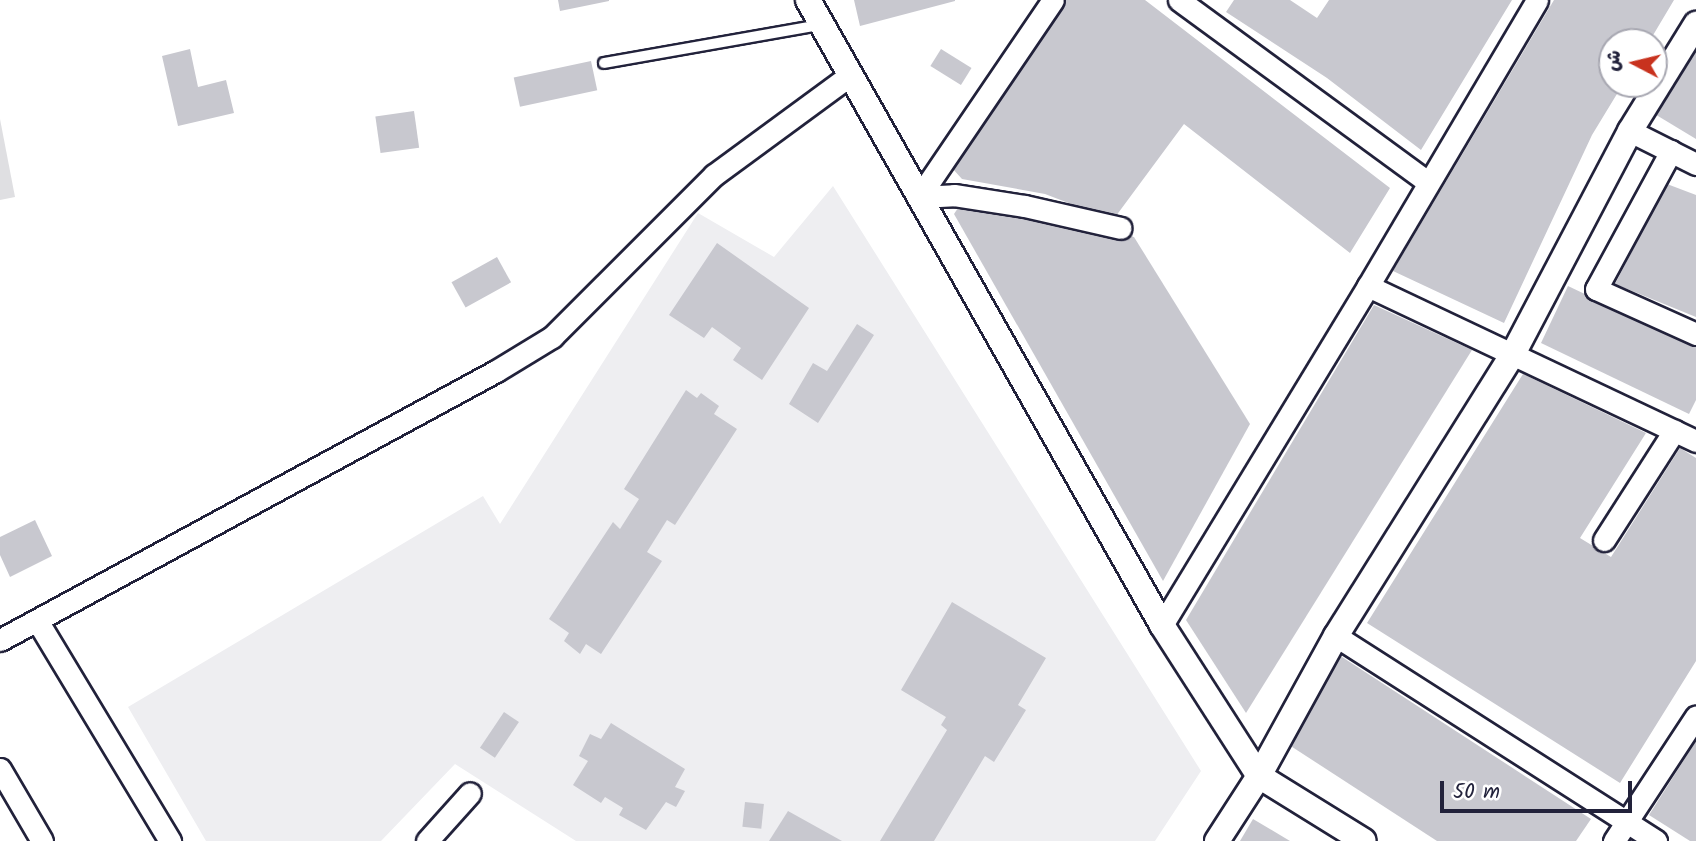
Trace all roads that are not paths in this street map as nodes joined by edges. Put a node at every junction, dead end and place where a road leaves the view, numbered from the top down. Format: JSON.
{"nodes":[{"id":1,"x":808,"y":0,"type":"edge"},
{"id":2,"x":1053,"y":0,"type":"edge"},
{"id":3,"x":1179,"y":0,"type":"edge"},
{"id":4,"x":1537,"y":0,"type":"edge"},
{"id":5,"x":1696,"y":24,"type":"edge"},
{"id":6,"x":821,"y":25,"type":"junction"},
{"id":7,"x":604,"y":64,"type":"dead end"},
{"id":8,"x":849,"y":76,"type":"junction"},
{"id":9,"x":1630,"y":131,"type":"junction"},
{"id":10,"x":1671,"y":151,"type":"junction"},
{"id":11,"x":1696,"y":164,"type":"edge"},
{"id":12,"x":1428,"y":183,"type":"junction"},
{"id":13,"x":919,"y":197,"type":"junction"},
{"id":14,"x":1121,"y":228,"type":"dead end"},
{"id":15,"x":1368,"y":285,"type":"junction"},
{"id":16,"x":1696,"y":334,"type":"edge"},
{"id":17,"x":1513,"y":354,"type":"junction"},
{"id":18,"x":1674,"y":431,"type":"junction"},
{"id":19,"x":1696,"y":441,"type":"edge"},
{"id":20,"x":1604,"y":540,"type":"dead end"},
{"id":21,"x":38,"y":622,"type":"junction"},
{"id":22,"x":1162,"y":625,"type":"junction"},
{"id":23,"x":1336,"y":636,"type":"junction"},
{"id":24,"x":0,"y":640,"type":"edge"},
{"id":25,"x":1696,"y":716,"type":"edge"},
{"id":26,"x":0,"y":769,"type":"edge"},
{"id":27,"x":1259,"y":776,"type":"junction"},
{"id":28,"x":470,"y":793,"type":"dead end"},
{"id":29,"x":1627,"y":822,"type":"junction"},
{"id":30,"x":42,"y":841,"type":"edge"},
{"id":31,"x":170,"y":841,"type":"edge"},
{"id":32,"x":427,"y":841,"type":"edge"},
{"id":33,"x":1217,"y":841,"type":"edge"},
{"id":34,"x":1364,"y":841,"type":"edge"},
{"id":35,"x":1614,"y":841,"type":"edge"},
{"id":36,"x":1656,"y":841,"type":"edge"}],
"edges":[{"from":1,"to":6,"type":"street"},
{"from":2,"to":13,"type":"street"},
{"from":3,"to":12,"type":"street"},
{"from":4,"to":12,"type":"street"},
{"from":5,"to":9,"type":"street"},
{"from":6,"to":7,"type":"lane"},
{"from":6,"to":8,"type":"street"},
{"from":8,"to":13,"type":"street"},
{"from":8,"to":21,"type":"street"},
{"from":9,"to":10,"type":"street"},
{"from":9,"to":17,"type":"street"},
{"from":10,"to":11,"type":"street"},
{"from":10,"to":16,"type":"street"},
{"from":12,"to":15,"type":"street"},
{"from":13,"to":14,"type":"street"},
{"from":13,"to":22,"type":"street"},
{"from":15,"to":17,"type":"street"},
{"from":15,"to":22,"type":"street"},
{"from":17,"to":18,"type":"street"},
{"from":17,"to":23,"type":"street"},
{"from":18,"to":19,"type":"street"},
{"from":18,"to":20,"type":"street"},
{"from":21,"to":24,"type":"street"},
{"from":21,"to":31,"type":"street"},
{"from":22,"to":27,"type":"street"},
{"from":23,"to":27,"type":"street"},
{"from":23,"to":29,"type":"street"},
{"from":25,"to":29,"type":"street"},
{"from":26,"to":30,"type":"street"},
{"from":27,"to":33,"type":"street"},
{"from":27,"to":34,"type":"street"},
{"from":28,"to":32,"type":"street"},
{"from":29,"to":35,"type":"street"},
{"from":29,"to":36,"type":"street"}]}
